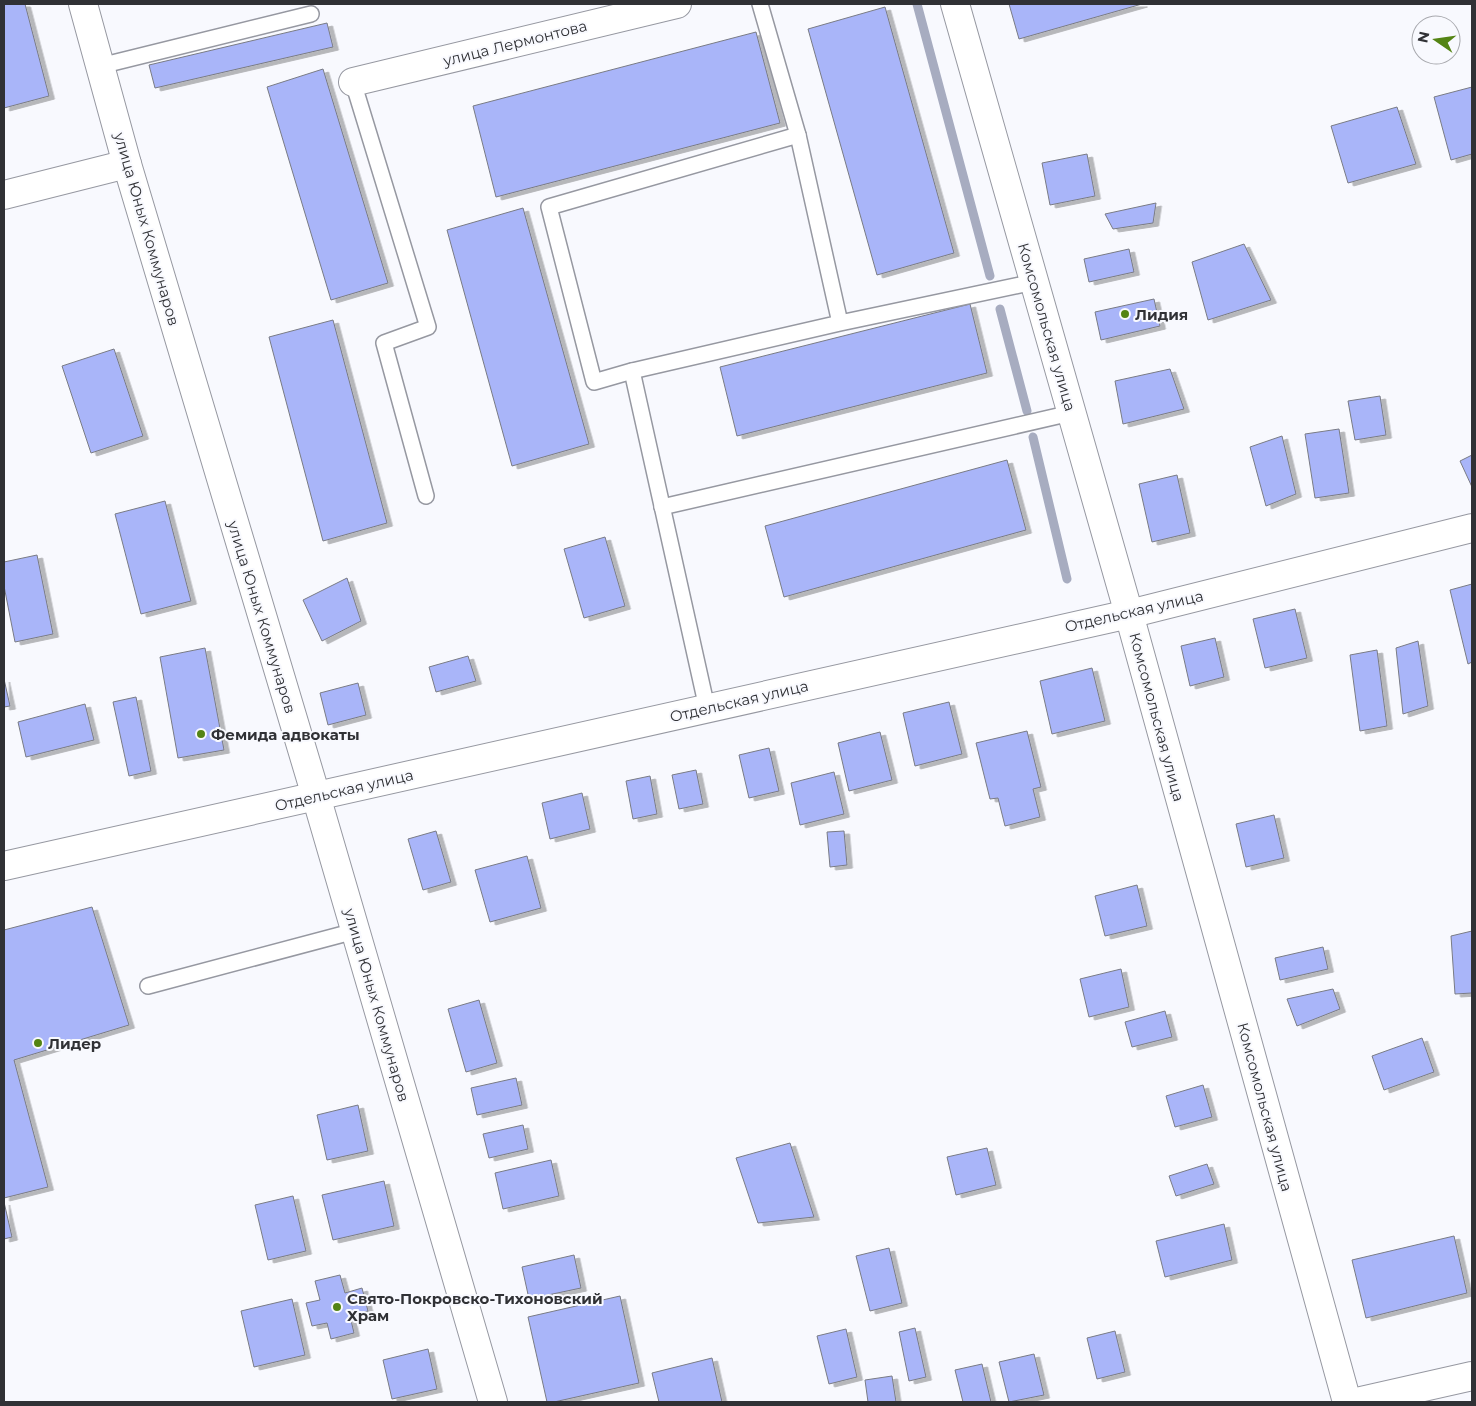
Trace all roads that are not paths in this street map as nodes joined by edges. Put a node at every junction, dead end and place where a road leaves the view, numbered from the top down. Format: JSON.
{"nodes":[{"id":1,"x":83,"y":4,"type":"edge"},
{"id":2,"x":678,"y":4,"type":"edge"},
{"id":3,"x":760,"y":4,"type":"edge"},
{"id":4,"x":955,"y":4,"type":"edge"},
{"id":5,"x":311,"y":14,"type":"dead end"},
{"id":6,"x":100,"y":66,"type":"junction"},
{"id":7,"x":353,"y":82,"type":"joint"},
{"id":8,"x":798,"y":135,"type":"junction"},
{"id":9,"x":127,"y":164,"type":"junction"},
{"id":10,"x":4,"y":195,"type":"edge"},
{"id":11,"x":1034,"y":282,"type":"junction"},
{"id":12,"x":840,"y":323,"type":"junction"},
{"id":13,"x":632,"y":372,"type":"junction"},
{"id":14,"x":1071,"y":413,"type":"junction"},
{"id":15,"x":426,"y":496,"type":"dead end"},
{"id":16,"x":662,"y":507,"type":"junction"},
{"id":17,"x":1472,"y":528,"type":"edge"},
{"id":18,"x":1128,"y":614,"type":"junction"},
{"id":19,"x":707,"y":708,"type":"junction"},
{"id":20,"x":316,"y":796,"type":"junction"},
{"id":21,"x":4,"y":866,"type":"edge"},
{"id":22,"x":355,"y":931,"type":"junction"},
{"id":23,"x":148,"y":986,"type":"dead end"},
{"id":24,"x":1472,"y":1376,"type":"edge"},
{"id":25,"x":493,"y":1402,"type":"edge"},
{"id":26,"x":1347,"y":1402,"type":"edge"},
{"id":27,"x":1357,"y":1402,"type":"edge"}],
"edges":[{"from":1,"to":6,"type":"street","name":"улица Юных Коммунаров"},
{"from":2,"to":7,"type":"street","name":"улица Лермонтова"},
{"from":3,"to":8,"type":"lane"},
{"from":4,"to":11,"type":"street","name":"Комсомольская улица"},
{"from":5,"to":6,"type":"lane"},
{"from":6,"to":9,"type":"street","name":"улица Юных Коммунаров"},
{"from":7,"to":15,"type":"lane"},
{"from":8,"to":12,"type":"lane"},
{"from":8,"to":13,"type":"lane"},
{"from":9,"to":10,"type":"street"},
{"from":9,"to":20,"type":"street","name":"улица Юных Коммунаров"},
{"from":11,"to":12,"type":"lane"},
{"from":11,"to":14,"type":"street","name":"Комсомольская улица"},
{"from":12,"to":13,"type":"lane"},
{"from":13,"to":16,"type":"lane"},
{"from":14,"to":16,"type":"lane"},
{"from":14,"to":18,"type":"street","name":"Комсомольская улица"},
{"from":16,"to":19,"type":"lane"},
{"from":17,"to":18,"type":"street","name":"Отдельская улица"},
{"from":18,"to":19,"type":"street","name":"Отдельская улица"},
{"from":18,"to":26,"type":"street","name":"Комсомольская улица"},
{"from":19,"to":20,"type":"street","name":"Отдельская улица"},
{"from":20,"to":21,"type":"street","name":"Отдельская улица"},
{"from":20,"to":22,"type":"street","name":"улица Юных Коммунаров"},
{"from":22,"to":23,"type":"lane"},
{"from":22,"to":25,"type":"street","name":"улица Юных Коммунаров"},
{"from":24,"to":27,"type":"street"}]}
